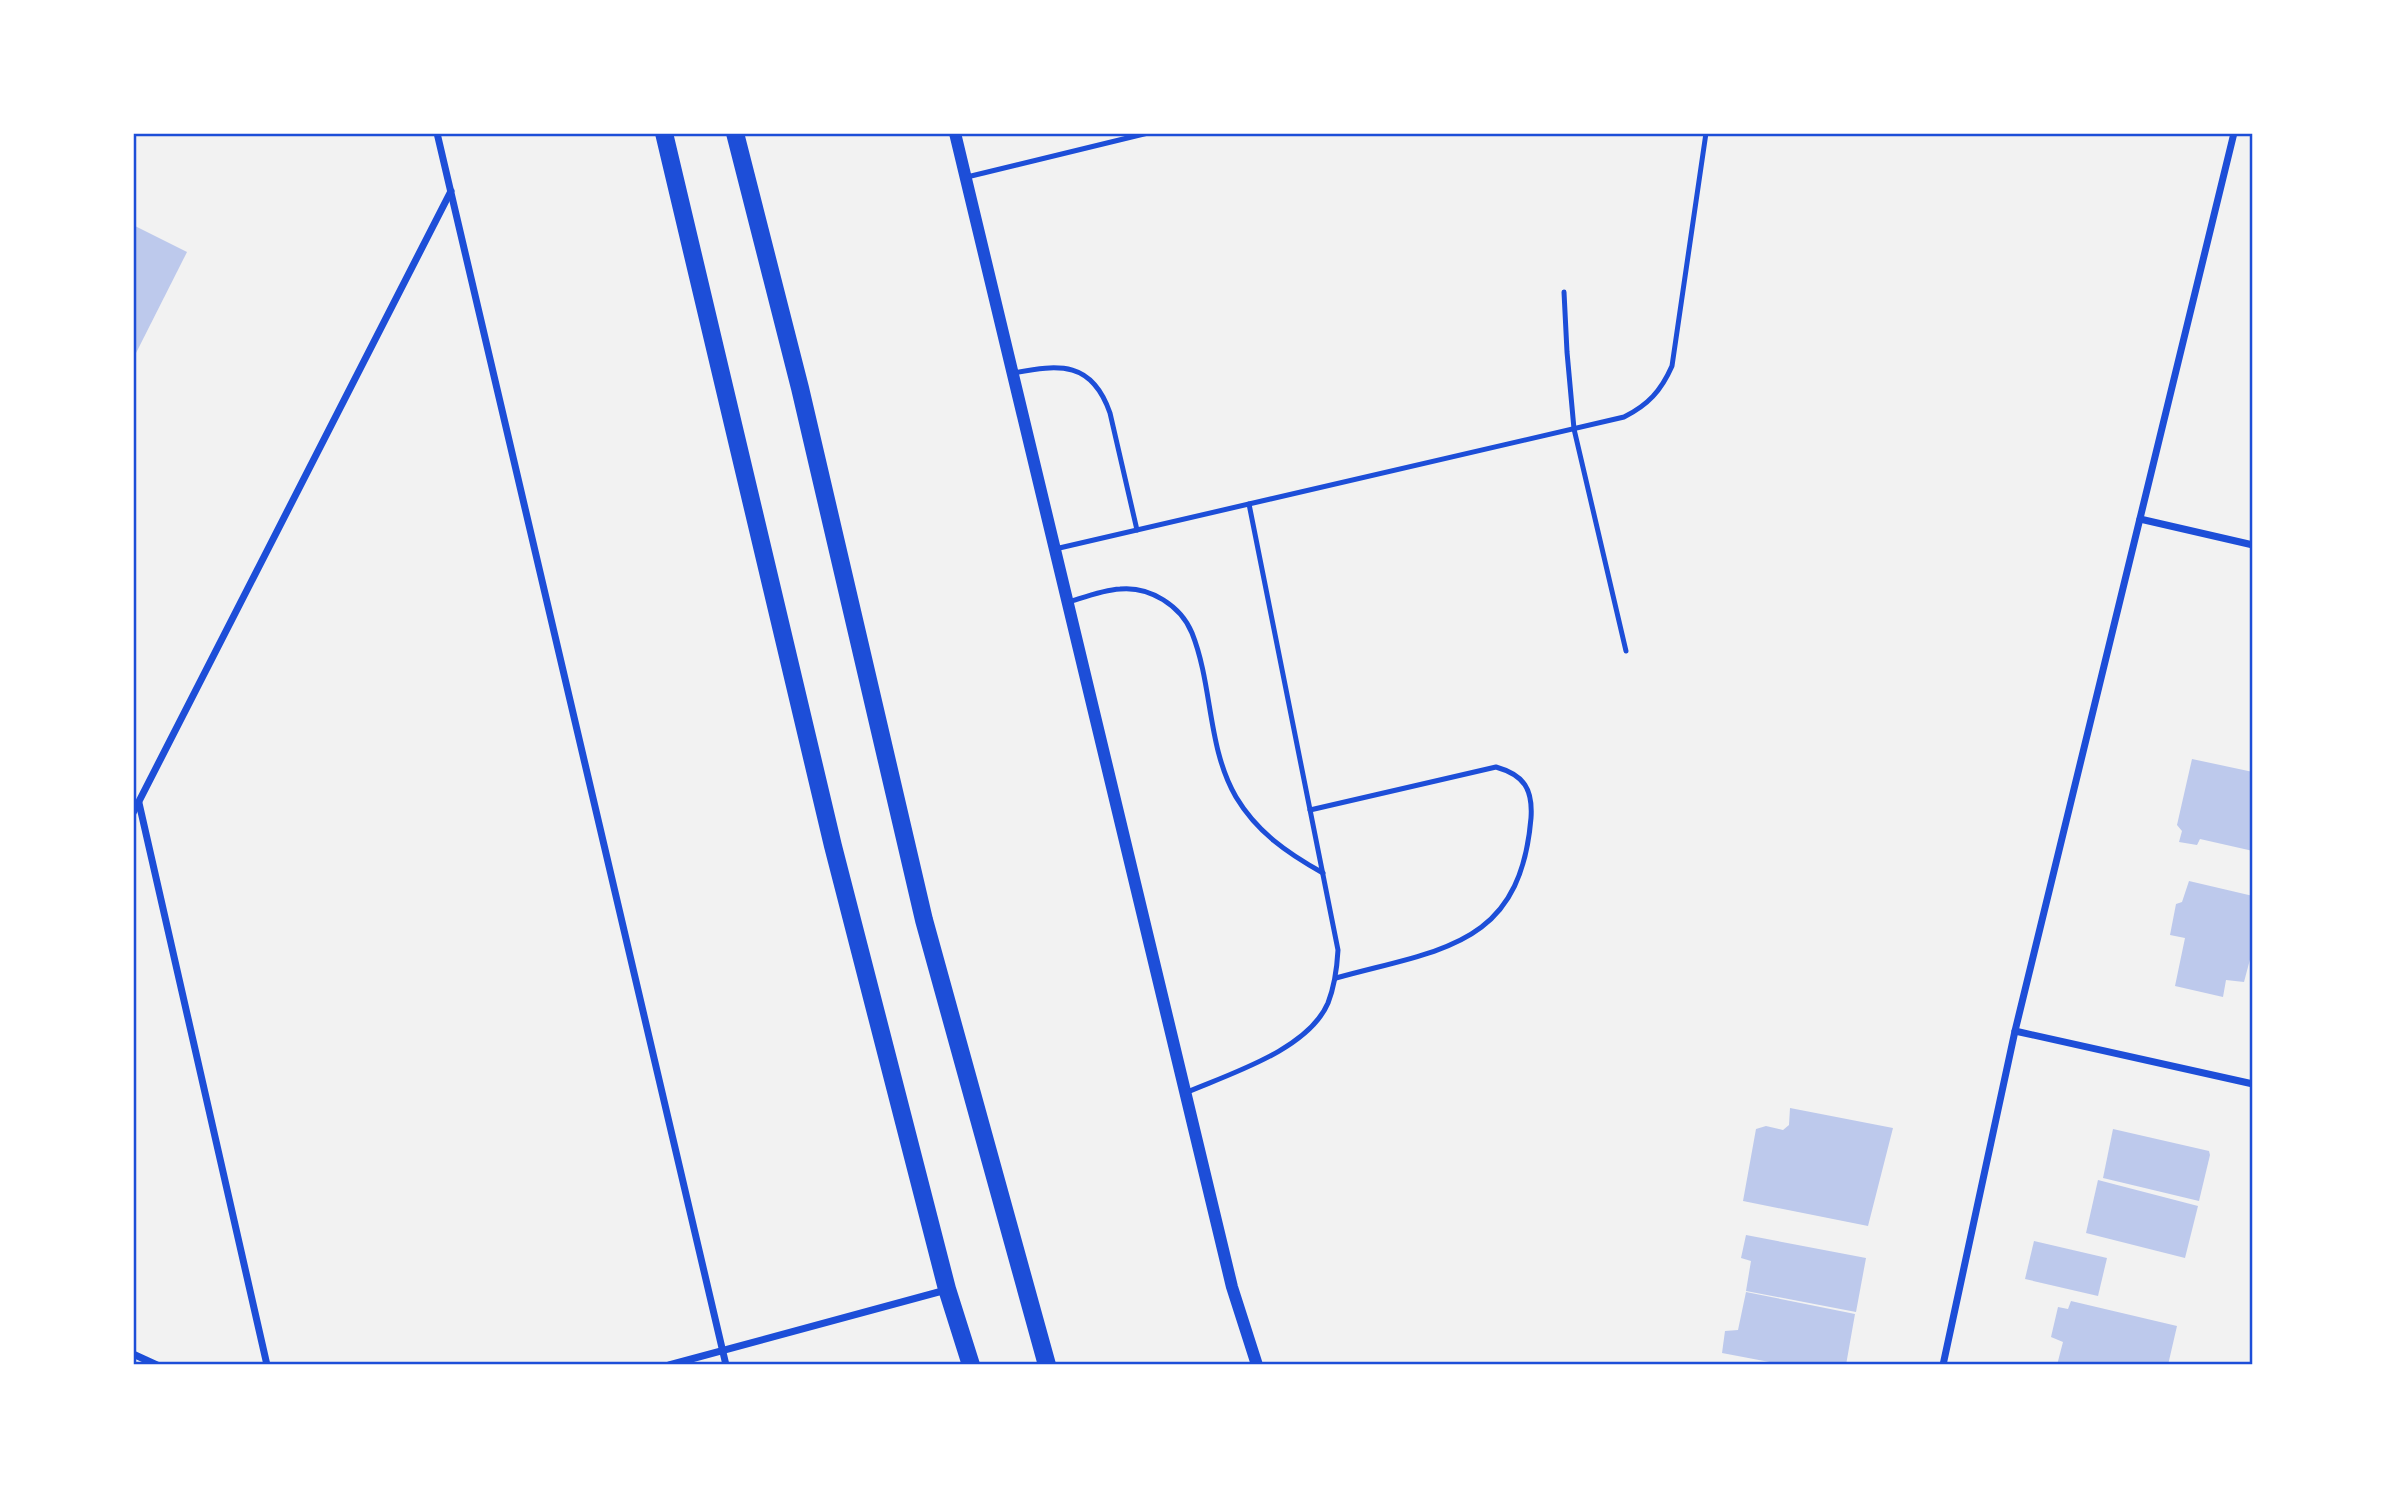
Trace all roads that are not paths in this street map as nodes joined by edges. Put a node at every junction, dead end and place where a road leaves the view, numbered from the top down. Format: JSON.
{"nodes":[{"id":1,"x":437,"y":133,"type":"edge"},
{"id":2,"x":664,"y":133,"type":"edge"},
{"id":3,"x":735,"y":133,"type":"edge"},
{"id":4,"x":955,"y":133,"type":"edge"},
{"id":5,"x":1148,"y":133,"type":"edge"},
{"id":6,"x":1706,"y":133,"type":"edge"},
{"id":7,"x":2234,"y":133,"type":"edge"},
{"id":8,"x":966,"y":177,"type":"junction"},
{"id":9,"x":451,"y":191,"type":"junction"},
{"id":10,"x":1564,"y":292,"type":"dead end"},
{"id":11,"x":1013,"y":373,"type":"junction"},
{"id":12,"x":1574,"y":429,"type":"junction"},
{"id":13,"x":1250,"y":504,"type":"junction"},
{"id":14,"x":2140,"y":519,"type":"junction"},
{"id":15,"x":1137,"y":530,"type":"junction"},
{"id":16,"x":2253,"y":545,"type":"edge"},
{"id":17,"x":1055,"y":549,"type":"junction"},
{"id":18,"x":1069,"y":602,"type":"junction"},
{"id":19,"x":1626,"y":651,"type":"dead end"},
{"id":20,"x":139,"y":802,"type":"junction"},
{"id":21,"x":1310,"y":810,"type":"junction"},
{"id":22,"x":133,"y":813,"type":"edge"},
{"id":23,"x":1322,"y":873,"type":"junction"},
{"id":24,"x":1336,"y":978,"type":"junction"},
{"id":25,"x":2015,"y":1031,"type":"junction"},
{"id":26,"x":2253,"y":1084,"type":"edge"},
{"id":27,"x":1185,"y":1093,"type":"junction"},
{"id":28,"x":947,"y":1289,"type":"junction"},
{"id":29,"x":723,"y":1351,"type":"junction"},
{"id":30,"x":133,"y":1354,"type":"edge"},
{"id":31,"x":157,"y":1365,"type":"edge"},
{"id":32,"x":267,"y":1365,"type":"edge"},
{"id":33,"x":669,"y":1365,"type":"edge"},
{"id":34,"x":726,"y":1365,"type":"edge"},
{"id":35,"x":971,"y":1365,"type":"edge"},
{"id":36,"x":1047,"y":1365,"type":"edge"},
{"id":37,"x":1258,"y":1365,"type":"edge"},
{"id":38,"x":1943,"y":1365,"type":"edge"}],
"edges":[{"from":1,"to":9,"type":"street"},
{"from":2,"to":28,"type":"main road"},
{"from":3,"to":36,"type":"main road"},
{"from":4,"to":8,"type":"street"},
{"from":5,"to":8,"type":"lane"},
{"from":6,"to":12,"type":"lane"},
{"from":7,"to":14,"type":"street"},
{"from":8,"to":11,"type":"street"},
{"from":9,"to":20,"type":"street"},
{"from":9,"to":29,"type":"street"},
{"from":10,"to":12,"type":"lane"},
{"from":11,"to":15,"type":"lane"},
{"from":11,"to":17,"type":"street"},
{"from":12,"to":13,"type":"lane"},
{"from":12,"to":19,"type":"lane"},
{"from":13,"to":15,"type":"lane"},
{"from":13,"to":21,"type":"lane"},
{"from":14,"to":16,"type":"street"},
{"from":14,"to":25,"type":"street"},
{"from":15,"to":17,"type":"lane"},
{"from":17,"to":18,"type":"street"},
{"from":18,"to":23,"type":"lane"},
{"from":18,"to":27,"type":"street"},
{"from":20,"to":22,"type":"street"},
{"from":20,"to":32,"type":"street"},
{"from":21,"to":23,"type":"lane"},
{"from":21,"to":24,"type":"lane"},
{"from":23,"to":24,"type":"lane"},
{"from":24,"to":27,"type":"lane"},
{"from":25,"to":26,"type":"street"},
{"from":25,"to":38,"type":"street"},
{"from":27,"to":37,"type":"street"},
{"from":28,"to":29,"type":"street"},
{"from":28,"to":35,"type":"main road"},
{"from":29,"to":33,"type":"street"},
{"from":29,"to":34,"type":"street"},
{"from":30,"to":31,"type":"street"}]}
